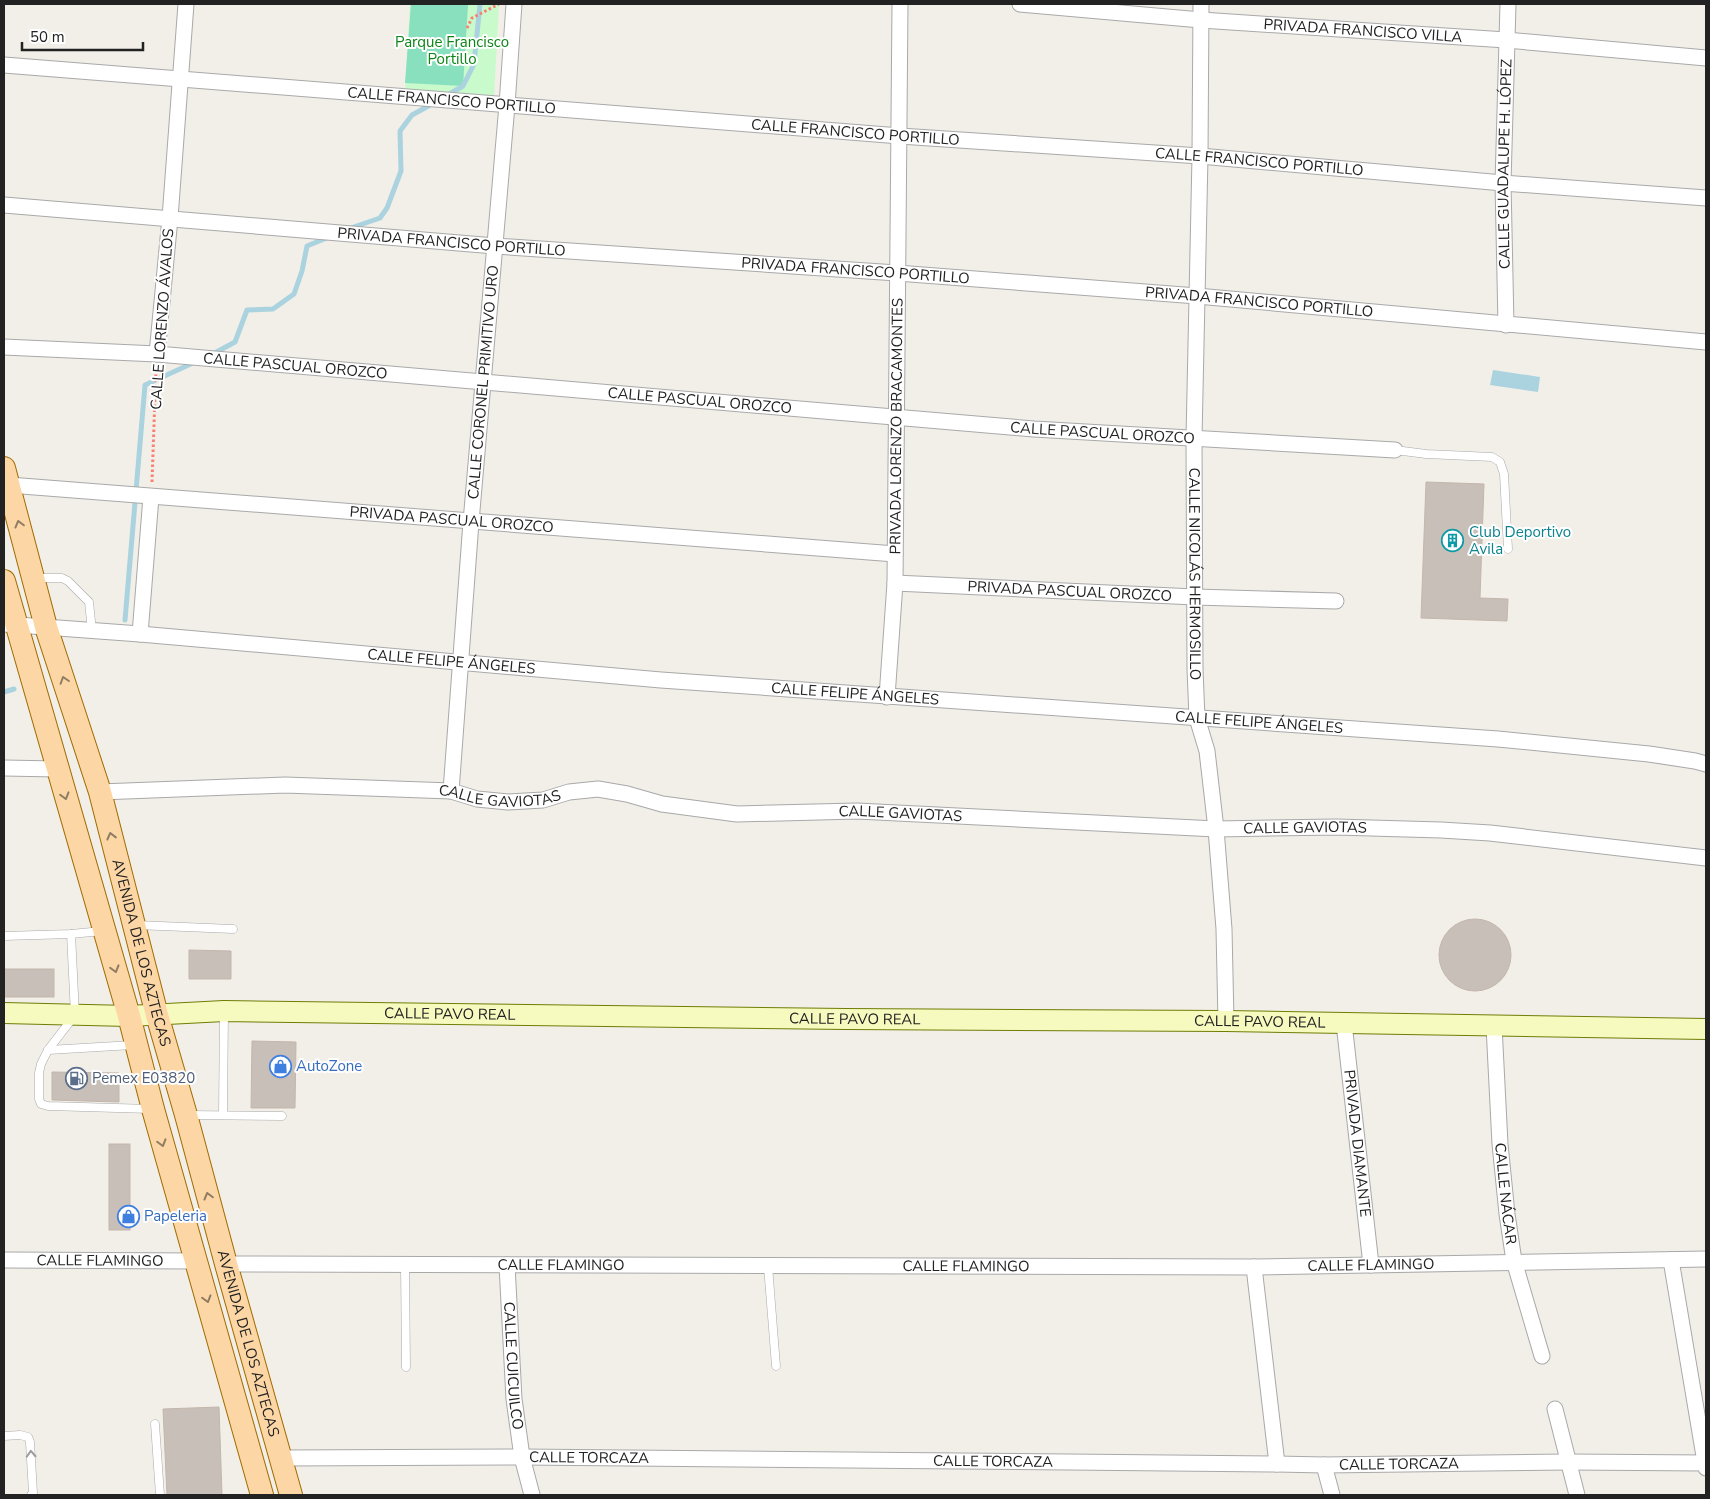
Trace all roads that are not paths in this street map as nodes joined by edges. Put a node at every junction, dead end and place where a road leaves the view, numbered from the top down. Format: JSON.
{"nodes":[{"id":1,"x":186,"y":4,"type":"edge"},
{"id":2,"x":514,"y":4,"type":"edge"},
{"id":3,"x":900,"y":4,"type":"edge"},
{"id":4,"x":1020,"y":4,"type":"edge"},
{"id":5,"x":1201,"y":4,"type":"edge"},
{"id":6,"x":1508,"y":4,"type":"edge"},
{"id":7,"x":1200,"y":20,"type":"junction"},
{"id":8,"x":1506,"y":40,"type":"junction"},
{"id":9,"x":1706,"y":58,"type":"edge"},
{"id":10,"x":4,"y":65,"type":"edge"},
{"id":11,"x":180,"y":79,"type":"junction"},
{"id":12,"x":507,"y":105,"type":"junction"},
{"id":13,"x":900,"y":136,"type":"junction"},
{"id":14,"x":1200,"y":156,"type":"junction"},
{"id":15,"x":1504,"y":182,"type":"junction"},
{"id":16,"x":1706,"y":198,"type":"edge"},
{"id":17,"x":4,"y":205,"type":"edge"},
{"id":18,"x":170,"y":218,"type":"junction"},
{"id":19,"x":495,"y":246,"type":"junction"},
{"id":20,"x":897,"y":273,"type":"junction"},
{"id":21,"x":1196,"y":296,"type":"junction"},
{"id":22,"x":1506,"y":324,"type":"junction"},
{"id":23,"x":1706,"y":342,"type":"edge"},
{"id":24,"x":4,"y":348,"type":"edge"},
{"id":25,"x":157,"y":354,"type":"junction"},
{"id":26,"x":482,"y":382,"type":"junction"},
{"id":27,"x":897,"y":418,"type":"junction"},
{"id":28,"x":1194,"y":439,"type":"junction"},
{"id":29,"x":1395,"y":450,"type":"joint"},
{"id":30,"x":6,"y":477,"type":"edge"},
{"id":31,"x":151,"y":497,"type":"junction"},
{"id":32,"x":471,"y":522,"type":"junction"},
{"id":33,"x":1508,"y":549,"type":"dead end"},
{"id":34,"x":895,"y":554,"type":"junction"},
{"id":35,"x":33,"y":578,"type":"junction"},
{"id":36,"x":4,"y":581,"type":"edge"},
{"id":37,"x":895,"y":583,"type":"junction"},
{"id":38,"x":1195,"y":596,"type":"junction"},
{"id":39,"x":1336,"y":600,"type":"dead end"},
{"id":40,"x":10,"y":624,"type":"edge"},
{"id":41,"x":46,"y":627,"type":"junction"},
{"id":42,"x":92,"y":631,"type":"junction"},
{"id":43,"x":140,"y":634,"type":"junction"},
{"id":44,"x":460,"y":662,"type":"junction"},
{"id":45,"x":887,"y":697,"type":"junction"},
{"id":46,"x":1197,"y":718,"type":"junction"},
{"id":47,"x":1706,"y":764,"type":"edge"},
{"id":48,"x":4,"y":768,"type":"edge"},
{"id":49,"x":58,"y":769,"type":"junction"},
{"id":50,"x":451,"y":791,"type":"junction"},
{"id":51,"x":100,"y":792,"type":"junction"},
{"id":52,"x":1216,"y":829,"type":"junction"},
{"id":53,"x":1706,"y":858,"type":"edge"},
{"id":54,"x":134,"y":925,"type":"junction"},
{"id":55,"x":233,"y":928,"type":"dead end"},
{"id":56,"x":104,"y":931,"type":"junction"},
{"id":57,"x":71,"y":934,"type":"junction"},
{"id":58,"x":4,"y":936,"type":"edge"},
{"id":59,"x":224,"y":1011,"type":"junction"},
{"id":60,"x":4,"y":1013,"type":"edge"},
{"id":61,"x":75,"y":1014,"type":"junction"},
{"id":62,"x":157,"y":1015,"type":"junction"},
{"id":63,"x":129,"y":1016,"type":"junction"},
{"id":64,"x":1226,"y":1021,"type":"junction"},
{"id":65,"x":1344,"y":1023,"type":"junction"},
{"id":66,"x":1494,"y":1026,"type":"junction"},
{"id":67,"x":1706,"y":1029,"type":"edge"},
{"id":68,"x":136,"y":1045,"type":"junction"},
{"id":69,"x":48,"y":1050,"type":"junction"},
{"id":70,"x":153,"y":1109,"type":"junction"},
{"id":71,"x":223,"y":1114,"type":"junction"},
{"id":72,"x":186,"y":1115,"type":"junction"},
{"id":73,"x":282,"y":1116,"type":"dead end"},
{"id":74,"x":1706,"y":1259,"type":"edge"},
{"id":75,"x":4,"y":1260,"type":"edge"},
{"id":76,"x":1671,"y":1260,"type":"junction"},
{"id":77,"x":196,"y":1261,"type":"junction"},
{"id":78,"x":1514,"y":1261,"type":"junction"},
{"id":79,"x":226,"y":1264,"type":"junction"},
{"id":80,"x":405,"y":1265,"type":"junction"},
{"id":81,"x":1371,"y":1265,"type":"junction"},
{"id":82,"x":507,"y":1266,"type":"junction"},
{"id":83,"x":768,"y":1266,"type":"junction"},
{"id":84,"x":1254,"y":1267,"type":"junction"},
{"id":85,"x":1542,"y":1356,"type":"dead end"},
{"id":86,"x":406,"y":1366,"type":"dead end"},
{"id":87,"x":776,"y":1366,"type":"dead end"},
{"id":88,"x":1555,"y":1409,"type":"dead end"},
{"id":89,"x":155,"y":1424,"type":"dead end"},
{"id":90,"x":4,"y":1436,"type":"edge"},
{"id":91,"x":522,"y":1457,"type":"junction"},
{"id":92,"x":281,"y":1458,"type":"junction"},
{"id":93,"x":1568,"y":1462,"type":"junction"},
{"id":94,"x":1706,"y":1463,"type":"edge"},
{"id":95,"x":1277,"y":1464,"type":"junction"},
{"id":96,"x":1324,"y":1466,"type":"junction"},
{"id":97,"x":1706,"y":1468,"type":"edge"},
{"id":98,"x":31,"y":1495,"type":"edge"},
{"id":99,"x":160,"y":1495,"type":"edge"},
{"id":100,"x":262,"y":1495,"type":"edge"},
{"id":101,"x":292,"y":1495,"type":"edge"},
{"id":102,"x":532,"y":1495,"type":"edge"},
{"id":103,"x":1332,"y":1495,"type":"edge"},
{"id":104,"x":1578,"y":1495,"type":"edge"}],
"edges":[{"from":1,"to":11,"type":"street","name":"CALLE LORENZO ÁVALOS"},
{"from":2,"to":12,"type":"street","name":"CALLE CORONEL PRIMITIVO URO"},
{"from":3,"to":13,"type":"street","name":"PRIVADA LORENZO BRACAMONTES"},
{"from":4,"to":7,"type":"street","name":"PRIVADA FRANCISCO VILLA"},
{"from":5,"to":7,"type":"street","name":"CALLE NICOLÁS HERMOSILLO"},
{"from":6,"to":8,"type":"street","name":"CALLE GUADALUPE H. LÓPEZ"},
{"from":7,"to":8,"type":"street","name":"PRIVADA FRANCISCO VILLA"},
{"from":7,"to":14,"type":"street","name":"CALLE NICOLÁS HERMOSILLO"},
{"from":8,"to":9,"type":"street","name":"PRIVADA FRANCISCO VILLA"},
{"from":8,"to":15,"type":"street","name":"CALLE GUADALUPE H. LÓPEZ"},
{"from":10,"to":11,"type":"street","name":"CALLE FRANCISCO PORTILLO"},
{"from":11,"to":12,"type":"street","name":"CALLE FRANCISCO PORTILLO"},
{"from":11,"to":18,"type":"street","name":"CALLE LORENZO ÁVALOS"},
{"from":12,"to":13,"type":"street","name":"CALLE FRANCISCO PORTILLO"},
{"from":12,"to":19,"type":"street","name":"CALLE CORONEL PRIMITIVO URO"},
{"from":13,"to":14,"type":"street","name":"CALLE FRANCISCO PORTILLO"},
{"from":13,"to":20,"type":"street","name":"PRIVADA LORENZO BRACAMONTES"},
{"from":14,"to":15,"type":"street","name":"CALLE FRANCISCO PORTILLO"},
{"from":14,"to":21,"type":"street","name":"CALLE NICOLÁS HERMOSILLO"},
{"from":15,"to":16,"type":"street","name":"CALLE FRANCISCO PORTILLO"},
{"from":15,"to":22,"type":"street","name":"CALLE GUADALUPE H. LÓPEZ"},
{"from":17,"to":18,"type":"street","name":"PRIVADA FRANCISCO PORTILLO"},
{"from":18,"to":19,"type":"street","name":"PRIVADA FRANCISCO PORTILLO"},
{"from":18,"to":25,"type":"street","name":"CALLE LORENZO ÁVALOS"},
{"from":19,"to":20,"type":"street","name":"PRIVADA FRANCISCO PORTILLO"},
{"from":19,"to":26,"type":"street","name":"CALLE CORONEL PRIMITIVO URO"},
{"from":20,"to":21,"type":"street","name":"PRIVADA FRANCISCO PORTILLO"},
{"from":20,"to":27,"type":"street","name":"PRIVADA LORENZO BRACAMONTES"},
{"from":21,"to":22,"type":"street","name":"PRIVADA FRANCISCO PORTILLO"},
{"from":21,"to":28,"type":"street","name":"CALLE NICOLÁS HERMOSILLO"},
{"from":22,"to":23,"type":"street","name":"PRIVADA FRANCISCO PORTILLO"},
{"from":24,"to":25,"type":"street","name":"CALLE PASCUAL OROZCO"},
{"from":25,"to":26,"type":"street","name":"CALLE PASCUAL OROZCO"},
{"from":26,"to":27,"type":"street","name":"CALLE PASCUAL OROZCO"},
{"from":26,"to":32,"type":"street","name":"CALLE CORONEL PRIMITIVO URO"},
{"from":27,"to":28,"type":"street","name":"CALLE PASCUAL OROZCO"},
{"from":27,"to":34,"type":"street","name":"PRIVADA LORENZO BRACAMONTES"},
{"from":28,"to":29,"type":"street","name":"CALLE PASCUAL OROZCO"},
{"from":28,"to":38,"type":"street","name":"CALLE NICOLÁS HERMOSILLO"},
{"from":29,"to":33,"type":"lane"},
{"from":30,"to":31,"type":"street","name":"PRIVADA PASCUAL OROZCO"},
{"from":35,"to":30,"type":"main road","name":"AVENIDA DE LOS AZTECAS","one_way":true},
{"from":31,"to":32,"type":"street","name":"PRIVADA PASCUAL OROZCO"},
{"from":31,"to":43,"type":"street"},
{"from":32,"to":34,"type":"street","name":"PRIVADA PASCUAL OROZCO"},
{"from":32,"to":44,"type":"street","name":"CALLE CORONEL PRIMITIVO URO"},
{"from":34,"to":37,"type":"street","name":"PRIVADA LORENZO BRACAMONTES"},
{"from":35,"to":41,"type":"main road","name":"AVENIDA DE LOS AZTECAS"},
{"from":35,"to":42,"type":"lane"},
{"from":36,"to":40,"type":"main road","name":"AVENIDA DE LOS AZTECAS"},
{"from":37,"to":38,"type":"street","name":"PRIVADA PASCUAL OROZCO"},
{"from":37,"to":45,"type":"street","name":"PRIVADA LORENZO BRACAMONTES"},
{"from":38,"to":39,"type":"street","name":"PRIVADA PASCUAL OROZCO"},
{"from":38,"to":46,"type":"street","name":"CALLE NICOLÁS HERMOSILLO"},
{"from":40,"to":41,"type":"street","name":"CALLE FELIPE ÁNGELES"},
{"from":40,"to":49,"type":"main road","name":"AVENIDA DE LOS AZTECAS"},
{"from":41,"to":42,"type":"street","name":"CALLE FELIPE ÁNGELES"},
{"from":51,"to":41,"type":"main road","name":"AVENIDA DE LOS AZTECAS","one_way":true},
{"from":42,"to":43,"type":"street","name":"CALLE FELIPE ÁNGELES"},
{"from":43,"to":44,"type":"street","name":"CALLE FELIPE ÁNGELES"},
{"from":44,"to":45,"type":"street","name":"CALLE FELIPE ÁNGELES"},
{"from":44,"to":50,"type":"street","name":"CALLE CORONEL PRIMITIVO URO"},
{"from":45,"to":46,"type":"street","name":"CALLE FELIPE ÁNGELES"},
{"from":46,"to":47,"type":"street","name":"CALLE FELIPE ÁNGELES"},
{"from":46,"to":52,"type":"street","name":"CALLE NICOLÁS HERMOSILLO"},
{"from":48,"to":49,"type":"street"},
{"from":49,"to":56,"type":"main road","name":"AVENIDA DE LOS AZTECAS","one_way":true},
{"from":50,"to":51,"type":"street","name":"CALLE GAVIOTAS"},
{"from":50,"to":52,"type":"street","name":"CALLE GAVIOTAS"},
{"from":54,"to":51,"type":"main road","name":"AVENIDA DE LOS AZTECAS","one_way":true},
{"from":52,"to":53,"type":"street","name":"CALLE GAVIOTAS"},
{"from":52,"to":64,"type":"street","name":"CALLE NICOLÁS HERMOSILLO"},
{"from":54,"to":55,"type":"lane"},
{"from":54,"to":62,"type":"main road","name":"AVENIDA DE LOS AZTECAS"},
{"from":56,"to":57,"type":"lane"},
{"from":56,"to":63,"type":"main road","name":"AVENIDA DE LOS AZTECAS","one_way":true},
{"from":57,"to":58,"type":"lane"},
{"from":57,"to":61,"type":"lane"},
{"from":59,"to":62,"type":"street","name":"CALLE PAVO REAL"},
{"from":59,"to":64,"type":"street","name":"CALLE PAVO REAL"},
{"from":59,"to":71,"type":"lane"},
{"from":60,"to":61,"type":"street","name":"CALLE PAVO REAL"},
{"from":61,"to":63,"type":"street","name":"CALLE PAVO REAL"},
{"from":61,"to":69,"type":"lane"},
{"from":62,"to":63,"type":"street","name":"CALLE PAVO REAL"},
{"from":62,"to":72,"type":"main road","name":"AVENIDA DE LOS AZTECAS"},
{"from":63,"to":68,"type":"main road","name":"AVENIDA DE LOS AZTECAS"},
{"from":64,"to":65,"type":"street","name":"CALLE PAVO REAL"},
{"from":65,"to":66,"type":"street","name":"CALLE PAVO REAL"},
{"from":65,"to":81,"type":"street","name":"PRIVADA DIAMANTE"},
{"from":66,"to":67,"type":"street","name":"CALLE PAVO REAL"},
{"from":66,"to":78,"type":"street","name":"CALLE NÁCAR"},
{"from":68,"to":69,"type":"lane"},
{"from":68,"to":70,"type":"main road","name":"AVENIDA DE LOS AZTECAS"},
{"from":69,"to":70,"type":"lane"},
{"from":70,"to":77,"type":"main road","name":"AVENIDA DE LOS AZTECAS","one_way":true},
{"from":71,"to":72,"type":"lane"},
{"from":71,"to":73,"type":"lane"},
{"from":79,"to":72,"type":"main road","name":"AVENIDA DE LOS AZTECAS","one_way":true},
{"from":74,"to":76,"type":"street","name":"CALLE FLAMINGO"},
{"from":75,"to":77,"type":"street","name":"CALLE FLAMINGO"},
{"from":76,"to":78,"type":"street","name":"CALLE FLAMINGO"},
{"from":76,"to":94,"type":"street"},
{"from":77,"to":100,"type":"main road","name":"AVENIDA DE LOS AZTECAS","one_way":true},
{"from":78,"to":81,"type":"street","name":"CALLE FLAMINGO"},
{"from":78,"to":85,"type":"street","name":"CALLE NÁCAR"},
{"from":79,"to":80,"type":"street","name":"CALLE FLAMINGO"},
{"from":79,"to":92,"type":"main road","name":"AVENIDA DE LOS AZTECAS"},
{"from":80,"to":82,"type":"street","name":"CALLE FLAMINGO"},
{"from":80,"to":86,"type":"lane"},
{"from":81,"to":84,"type":"street","name":"CALLE FLAMINGO"},
{"from":82,"to":83,"type":"street","name":"CALLE FLAMINGO"},
{"from":82,"to":91,"type":"street","name":"CALLE CUICUILCO"},
{"from":83,"to":84,"type":"street","name":"CALLE FLAMINGO"},
{"from":83,"to":87,"type":"lane"},
{"from":84,"to":95,"type":"street"},
{"from":88,"to":93,"type":"street"},
{"from":89,"to":99,"type":"lane"},
{"from":98,"to":90,"type":"lane","one_way":true},
{"from":91,"to":92,"type":"street","name":"CALLE TORCAZA"},
{"from":91,"to":95,"type":"street","name":"CALLE TORCAZA"},
{"from":91,"to":102,"type":"street","name":"CALLE CUICUILCO"},
{"from":92,"to":101,"type":"main road","name":"AVENIDA DE LOS AZTECAS"},
{"from":93,"to":94,"type":"street","name":"CALLE TORCAZA"},
{"from":93,"to":96,"type":"street","name":"CALLE TORCAZA"},
{"from":93,"to":104,"type":"street"},
{"from":94,"to":97,"type":"street"},
{"from":95,"to":96,"type":"street","name":"CALLE TORCAZA"},
{"from":96,"to":103,"type":"street"}]}
